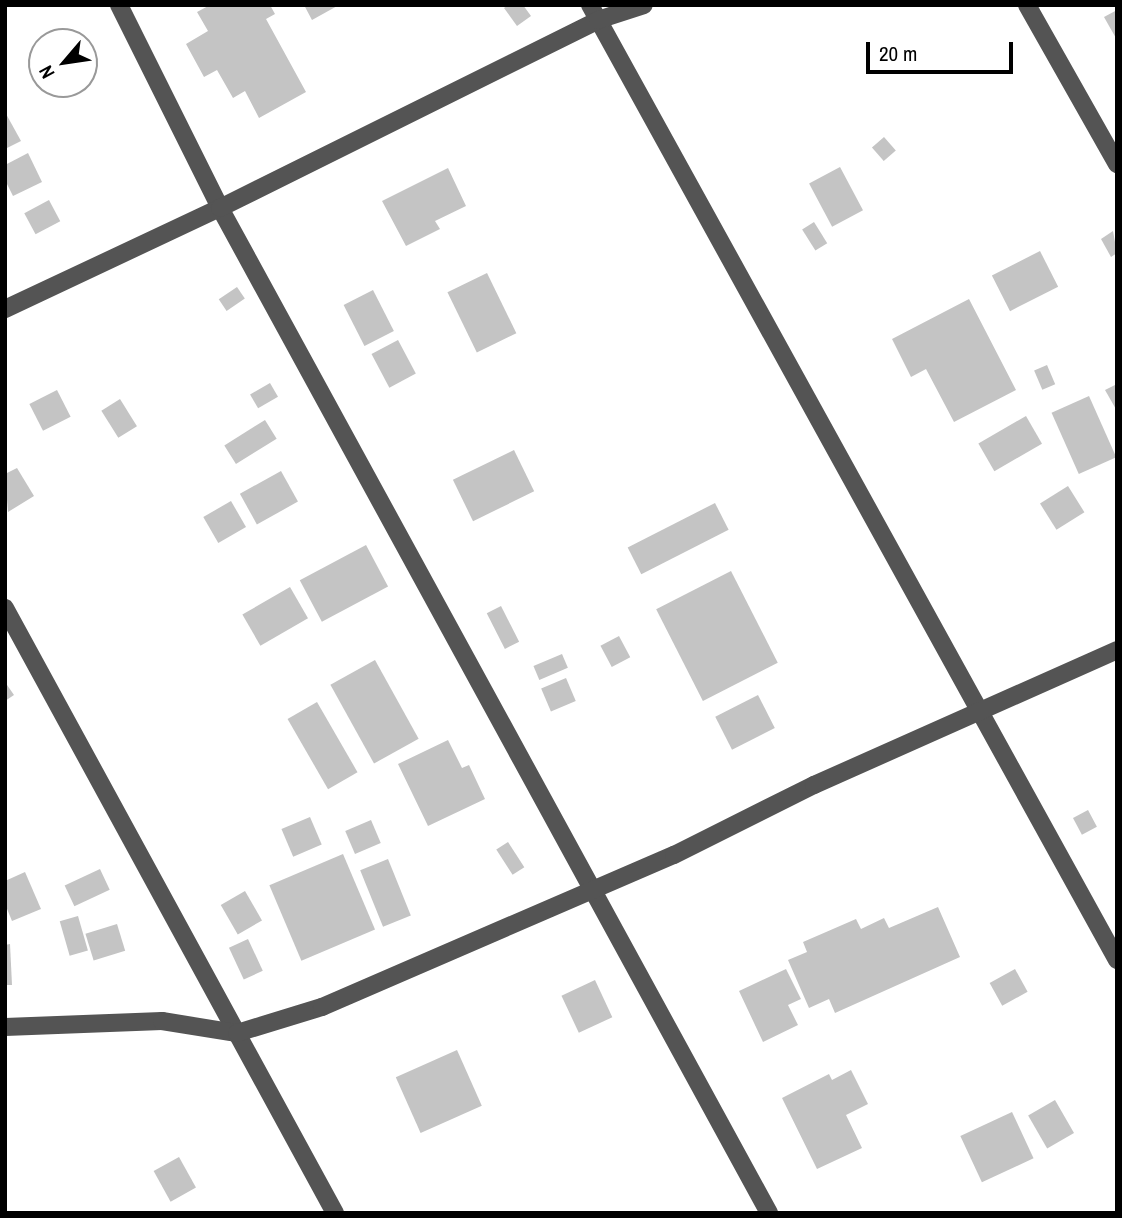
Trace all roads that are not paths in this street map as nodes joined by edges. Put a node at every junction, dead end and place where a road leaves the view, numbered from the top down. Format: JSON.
{"nodes":[{"id":1,"x":119,"y":5,"type":"edge"},
{"id":2,"x":644,"y":5,"type":"edge"},
{"id":3,"x":1027,"y":5,"type":"edge"},
{"id":4,"x":594,"y":13,"type":"edge"},
{"id":5,"x":1117,"y":164,"type":"edge"},
{"id":6,"x":220,"y":208,"type":"junction"},
{"id":7,"x":5,"y":309,"type":"edge"},
{"id":8,"x":5,"y":608,"type":"edge"},
{"id":9,"x":1117,"y":650,"type":"edge"},
{"id":10,"x":981,"y":713,"type":"junction"},
{"id":11,"x":593,"y":891,"type":"junction"},
{"id":12,"x":1117,"y":960,"type":"edge"},
{"id":13,"x":5,"y":1027,"type":"edge"},
{"id":14,"x":237,"y":1033,"type":"junction"},
{"id":15,"x":335,"y":1213,"type":"edge"},
{"id":16,"x":769,"y":1213,"type":"edge"}],
"edges":[{"from":1,"to":6,"type":"street"},
{"from":2,"to":4,"type":"street"},
{"from":3,"to":5,"type":"street"},
{"from":4,"to":6,"type":"street"},
{"from":4,"to":10,"type":"street"},
{"from":6,"to":7,"type":"street"},
{"from":6,"to":11,"type":"street"},
{"from":8,"to":14,"type":"street"},
{"from":9,"to":10,"type":"street"},
{"from":10,"to":11,"type":"street"},
{"from":10,"to":12,"type":"street"},
{"from":11,"to":14,"type":"street"},
{"from":11,"to":16,"type":"street"},
{"from":13,"to":14,"type":"street"},
{"from":14,"to":15,"type":"street"}]}
